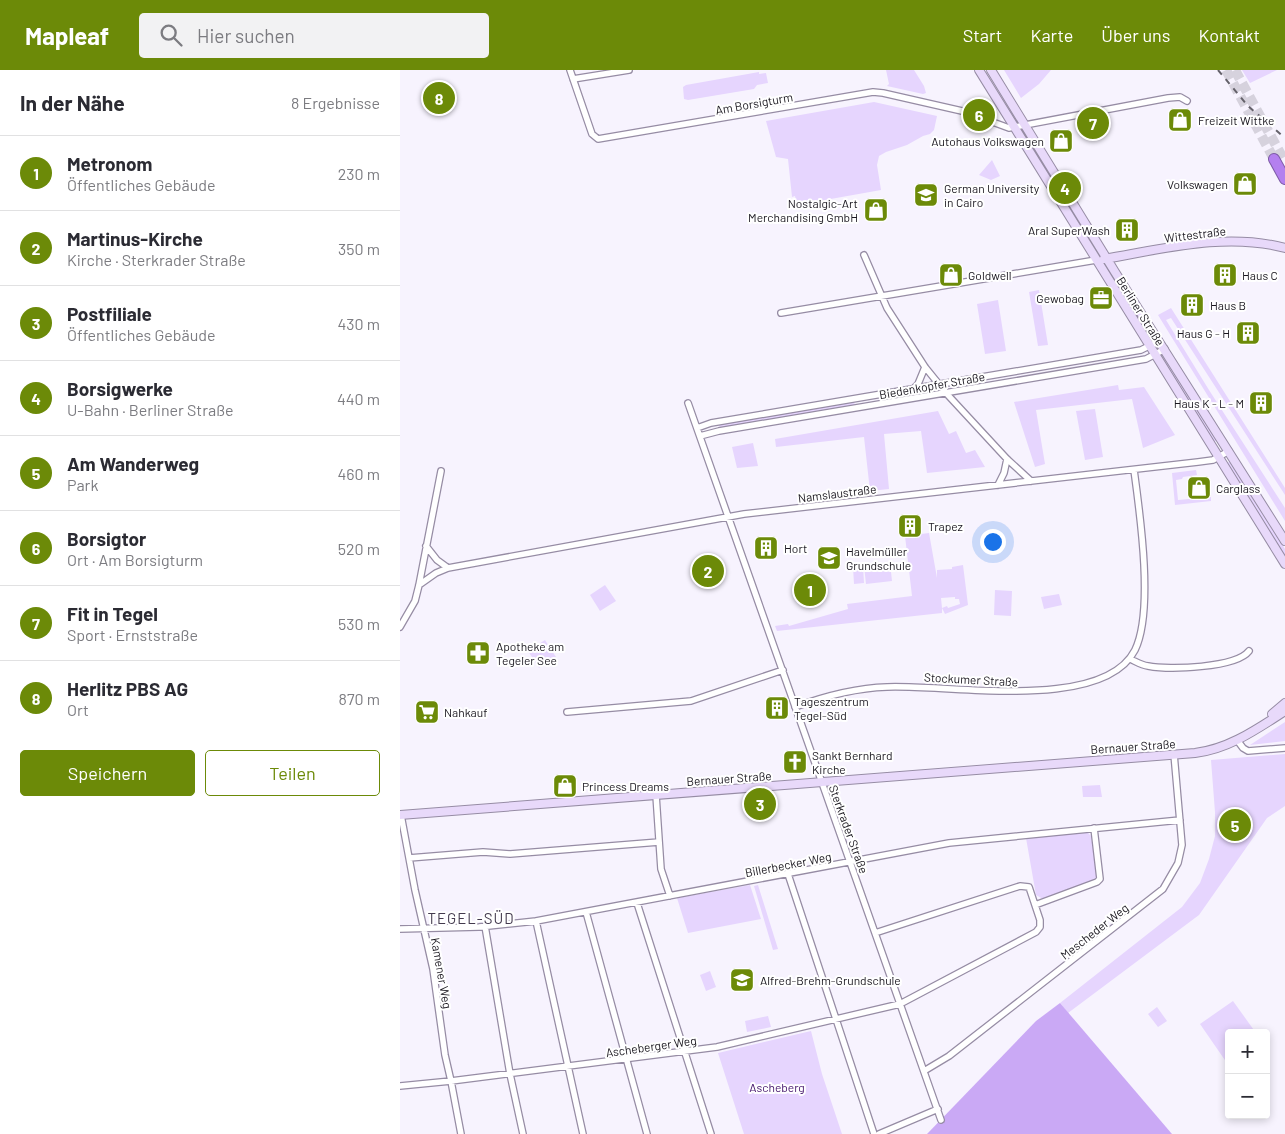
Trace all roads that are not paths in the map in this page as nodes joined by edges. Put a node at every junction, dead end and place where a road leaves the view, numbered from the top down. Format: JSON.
{"nodes":[{"id":1,"x":570,"y":70,"type":"edge"},
{"id":2,"x":628,"y":70,"type":"edge"},
{"id":3,"x":979,"y":70,"type":"edge"},
{"id":4,"x":991,"y":70,"type":"edge"},
{"id":5,"x":573,"y":79,"type":"junction"},
{"id":6,"x":1187,"y":101,"type":"dead end"},
{"id":7,"x":1025,"y":125,"type":"junction"},
{"id":8,"x":1014,"y":127,"type":"junction"},
{"id":9,"x":1274,"y":159,"type":"tunnel mouth"},
{"id":10,"x":1285,"y":179,"type":"edge"},
{"id":11,"x":1285,"y":248,"type":"edge"},
{"id":12,"x":864,"y":255,"type":"dead end"},
{"id":13,"x":1107,"y":258,"type":"junction"},
{"id":14,"x":1096,"y":260,"type":"junction"},
{"id":15,"x":881,"y":296,"type":"junction"},
{"id":16,"x":780,"y":313,"type":"dead end"},
{"id":17,"x":1159,"y":341,"type":"junction"},
{"id":18,"x":1150,"y":346,"type":"junction"},
{"id":19,"x":1165,"y":349,"type":"junction"},
{"id":20,"x":1154,"y":354,"type":"junction"},
{"id":21,"x":925,"y":367,"type":"junction"},
{"id":22,"x":940,"y":385,"type":"junction"},
{"id":23,"x":912,"y":389,"type":"junction"},
{"id":24,"x":946,"y":393,"type":"junction"},
{"id":25,"x":913,"y":399,"type":"junction"},
{"id":26,"x":688,"y":403,"type":"dead end"},
{"id":27,"x":698,"y":428,"type":"junction"},
{"id":28,"x":700,"y":436,"type":"junction"},
{"id":29,"x":1229,"y":451,"type":"junction"},
{"id":30,"x":1218,"y":458,"type":"junction"},
{"id":31,"x":1007,"y":459,"type":"junction"},
{"id":32,"x":1134,"y":470,"type":"junction"},
{"id":33,"x":441,"y":471,"type":"dead end"},
{"id":34,"x":1031,"y":481,"type":"junction"},
{"id":35,"x":998,"y":485,"type":"junction"},
{"id":36,"x":729,"y":518,"type":"junction"},
{"id":37,"x":1285,"y":541,"type":"edge"},
{"id":38,"x":426,"y":546,"type":"junction"},
{"id":39,"x":1285,"y":564,"type":"edge"},
{"id":40,"x":448,"y":568,"type":"junction"},
{"id":41,"x":420,"y":585,"type":"junction"},
{"id":42,"x":400,"y":627,"type":"edge"},
{"id":43,"x":1249,"y":651,"type":"dead end"},
{"id":44,"x":1130,"y":658,"type":"junction"},
{"id":45,"x":782,"y":670,"type":"junction"},
{"id":46,"x":1285,"y":704,"type":"edge"},
{"id":47,"x":795,"y":707,"type":"junction"},
{"id":48,"x":1285,"y":710,"type":"edge"},
{"id":49,"x":567,"y":712,"type":"dead end"},
{"id":50,"x":1239,"y":739,"type":"junction"},
{"id":51,"x":1285,"y":748,"type":"edge"},
{"id":52,"x":1174,"y":754,"type":"junction"},
{"id":53,"x":822,"y":782,"type":"junction"},
{"id":54,"x":656,"y":795,"type":"junction"},
{"id":55,"x":400,"y":815,"type":"edge"},
{"id":56,"x":1180,"y":820,"type":"junction"},
{"id":57,"x":1094,"y":828,"type":"junction"},
{"id":58,"x":659,"y":842,"type":"junction"},
{"id":59,"x":409,"y":858,"type":"junction"},
{"id":60,"x":850,"y":862,"type":"junction"},
{"id":61,"x":788,"y":874,"type":"junction"},
{"id":62,"x":670,"y":896,"type":"junction"},
{"id":63,"x":637,"y":903,"type":"junction"},
{"id":64,"x":1035,"y":905,"type":"junction"},
{"id":65,"x":586,"y":912,"type":"junction"},
{"id":66,"x":536,"y":921,"type":"junction"},
{"id":67,"x":485,"y":926,"type":"junction"},
{"id":68,"x":400,"y":929,"type":"edge"},
{"id":69,"x":423,"y":929,"type":"junction"},
{"id":70,"x":875,"y":933,"type":"junction"},
{"id":71,"x":900,"y":1004,"type":"junction"},
{"id":72,"x":835,"y":1018,"type":"junction"},
{"id":73,"x":685,"y":1051,"type":"junction"},
{"id":74,"x":626,"y":1059,"type":"junction"},
{"id":75,"x":568,"y":1066,"type":"junction"},
{"id":76,"x":924,"y":1071,"type":"junction"},
{"id":77,"x":510,"y":1074,"type":"junction"},
{"id":78,"x":451,"y":1081,"type":"junction"},
{"id":79,"x":400,"y":1086,"type":"edge"},
{"id":80,"x":938,"y":1109,"type":"junction"},
{"id":81,"x":942,"y":1120,"type":"dead end"},
{"id":82,"x":461,"y":1134,"type":"edge"},
{"id":83,"x":524,"y":1134,"type":"edge"},
{"id":84,"x":583,"y":1134,"type":"edge"},
{"id":85,"x":647,"y":1134,"type":"edge"},
{"id":86,"x":712,"y":1134,"type":"edge"},
{"id":87,"x":874,"y":1134,"type":"edge"},
{"id":88,"x":879,"y":1134,"type":"edge"}],
"edges":[{"from":1,"to":5,"type":"street","name":"Am Borsigturm"},
{"from":2,"to":5,"type":"street"},
{"from":3,"to":8,"type":"main road","name":"Berliner Straße"},
{"from":4,"to":7,"type":"main road","name":"Berliner Straße"},
{"from":5,"to":8,"type":"street","name":"Am Borsigturm"},
{"from":6,"to":7,"type":"street","name":"Am Borsigturm"},
{"from":7,"to":8,"type":"street","name":"Am Borsigturm"},
{"from":7,"to":13,"type":"main road","name":"Berliner Straße"},
{"from":8,"to":14,"type":"main road","name":"Berliner Straße"},
{"from":9,"to":10,"type":"highway"},
{"from":11,"to":13,"type":"main road","name":"Wittestraße"},
{"from":12,"to":15,"type":"street"},
{"from":13,"to":14,"type":"main road","name":"Wittestraße"},
{"from":13,"to":17,"type":"main road","name":"Berliner Straße"},
{"from":14,"to":15,"type":"street"},
{"from":14,"to":18,"type":"main road","name":"Berliner Straße"},
{"from":15,"to":16,"type":"street"},
{"from":15,"to":21,"type":"street"},
{"from":17,"to":18,"type":"street","name":"Biedenkopfer Straße"},
{"from":17,"to":19,"type":"main road","name":"Berliner Straße"},
{"from":18,"to":20,"type":"main road","name":"Berliner Straße"},
{"from":18,"to":22,"type":"street","name":"Biedenkopfer Straße"},
{"from":19,"to":20,"type":"street","name":"Biedenkopfer Straße"},
{"from":19,"to":29,"type":"main road","name":"Berliner Straße"},
{"from":20,"to":24,"type":"street","name":"Biedenkopfer Straße"},
{"from":20,"to":30,"type":"main road","name":"Berliner Straße"},
{"from":21,"to":22,"type":"street"},
{"from":21,"to":23,"type":"street"},
{"from":22,"to":23,"type":"street","name":"Biedenkopfer Straße"},
{"from":22,"to":24,"type":"street"},
{"from":23,"to":25,"type":"street"},
{"from":23,"to":27,"type":"street","name":"Biedenkopfer Straße"},
{"from":24,"to":25,"type":"street","name":"Biedenkopfer Straße"},
{"from":24,"to":31,"type":"street"},
{"from":25,"to":28,"type":"street","name":"Biedenkopfer Straße"},
{"from":26,"to":27,"type":"street","name":"Sterkrader Straße"},
{"from":27,"to":28,"type":"street","name":"Sterkrader Straße"},
{"from":28,"to":36,"type":"street","name":"Sterkrader Straße"},
{"from":29,"to":30,"type":"street","name":"Namslaustraße"},
{"from":29,"to":37,"type":"main road","name":"Berliner Straße"},
{"from":30,"to":32,"type":"street","name":"Namslaustraße"},
{"from":30,"to":39,"type":"main road","name":"Berliner Straße"},
{"from":31,"to":34,"type":"street"},
{"from":31,"to":35,"type":"street"},
{"from":32,"to":34,"type":"street","name":"Namslaustraße"},
{"from":32,"to":44,"type":"street","name":"Stockumer Straße"},
{"from":33,"to":38,"type":"street"},
{"from":34,"to":35,"type":"street","name":"Namslaustraße"},
{"from":35,"to":36,"type":"street","name":"Namslaustraße"},
{"from":36,"to":40,"type":"street","name":"Namslaustraße"},
{"from":36,"to":45,"type":"street","name":"Sterkrader Straße"},
{"from":38,"to":40,"type":"street"},
{"from":38,"to":41,"type":"street"},
{"from":40,"to":41,"type":"street","name":"Namslaustraße"},
{"from":41,"to":42,"type":"street"},
{"from":43,"to":44,"type":"street"},
{"from":44,"to":47,"type":"street","name":"Stockumer Straße"},
{"from":45,"to":47,"type":"street","name":"Sterkrader Straße"},
{"from":45,"to":49,"type":"street"},
{"from":46,"to":50,"type":"main road","name":"Bernauer Straße"},
{"from":47,"to":53,"type":"street","name":"Sterkrader Straße"},
{"from":48,"to":50,"type":"main road","name":"Bernauer Straße"},
{"from":50,"to":51,"type":"street"},
{"from":50,"to":52,"type":"main road","name":"Bernauer Straße"},
{"from":52,"to":53,"type":"main road","name":"Bernauer Straße"},
{"from":52,"to":56,"type":"street","name":"Mescheder Weg"},
{"from":53,"to":54,"type":"main road","name":"Bernauer Straße"},
{"from":53,"to":60,"type":"street","name":"Sterkrader Straße"},
{"from":54,"to":55,"type":"main road","name":"Bernauer Straße"},
{"from":54,"to":58,"type":"street"},
{"from":55,"to":59,"type":"street","name":"Kamener Weg"},
{"from":56,"to":57,"type":"street","name":"Billerbecker Weg"},
{"from":56,"to":76,"type":"street","name":"Mescheder Weg"},
{"from":57,"to":60,"type":"street","name":"Billerbecker Weg"},
{"from":57,"to":64,"type":"street"},
{"from":58,"to":59,"type":"street"},
{"from":58,"to":62,"type":"street"},
{"from":59,"to":69,"type":"street","name":"Kamener Weg"},
{"from":60,"to":61,"type":"street","name":"Billerbecker Weg"},
{"from":60,"to":70,"type":"street","name":"Sterkrader Straße"},
{"from":61,"to":62,"type":"street","name":"Billerbecker Weg"},
{"from":61,"to":72,"type":"street"},
{"from":62,"to":63,"type":"street","name":"Billerbecker Weg"},
{"from":63,"to":65,"type":"street","name":"Billerbecker Weg"},
{"from":63,"to":73,"type":"street"},
{"from":64,"to":70,"type":"street"},
{"from":64,"to":71,"type":"street","name":"Ascheberger Weg"},
{"from":65,"to":66,"type":"street","name":"Billerbecker Weg"},
{"from":65,"to":74,"type":"street"},
{"from":66,"to":67,"type":"street","name":"Billerbecker Weg"},
{"from":66,"to":75,"type":"street"},
{"from":67,"to":69,"type":"street","name":"Billerbecker Weg"},
{"from":67,"to":77,"type":"street"},
{"from":68,"to":69,"type":"street","name":"Billerbecker Weg"},
{"from":69,"to":78,"type":"street","name":"Kamener Weg"},
{"from":70,"to":71,"type":"street","name":"Sterkrader Straße"},
{"from":71,"to":72,"type":"street","name":"Ascheberger Weg"},
{"from":71,"to":76,"type":"street","name":"Sterkrader Straße"},
{"from":72,"to":73,"type":"street","name":"Ascheberger Weg"},
{"from":72,"to":87,"type":"street"},
{"from":73,"to":74,"type":"street","name":"Ascheberger Weg"},
{"from":73,"to":86,"type":"street"},
{"from":74,"to":75,"type":"street","name":"Ascheberger Weg"},
{"from":74,"to":85,"type":"street"},
{"from":75,"to":77,"type":"street","name":"Ascheberger Weg"},
{"from":75,"to":84,"type":"street"},
{"from":76,"to":80,"type":"street","name":"Sterkrader Straße"},
{"from":77,"to":78,"type":"street","name":"Ascheberger Weg"},
{"from":77,"to":83,"type":"street"},
{"from":78,"to":79,"type":"street","name":"Ascheberger Weg"},
{"from":78,"to":82,"type":"street","name":"Kamener Weg"},
{"from":80,"to":81,"type":"street","name":"Sterkrader Straße"},
{"from":80,"to":88,"type":"street"}]}
